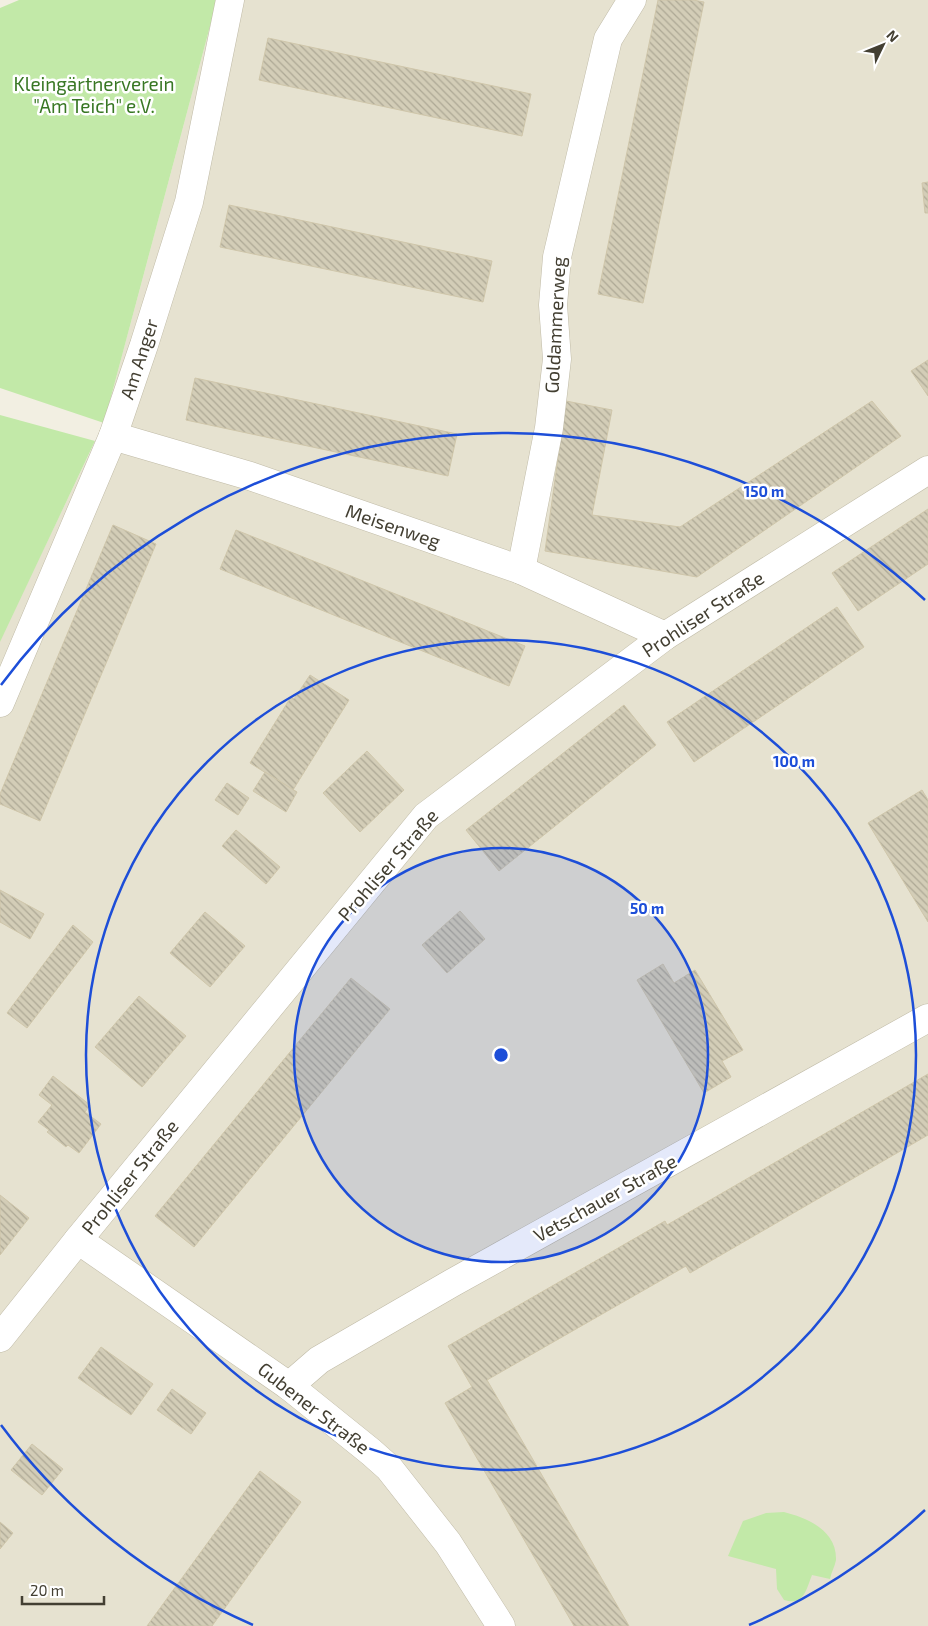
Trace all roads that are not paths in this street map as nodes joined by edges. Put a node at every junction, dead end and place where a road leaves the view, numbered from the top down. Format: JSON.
{"nodes":[{"id":1,"x":230,"y":0,"type":"edge"},
{"id":2,"x":632,"y":0,"type":"edge"},
{"id":3,"x":113,"y":436,"type":"junction"},
{"id":4,"x":928,"y":470,"type":"edge"},
{"id":5,"x":521,"y":570,"type":"junction"},
{"id":6,"x":665,"y":636,"type":"junction"},
{"id":7,"x":0,"y":703,"type":"edge"},
{"id":8,"x":928,"y":1018,"type":"edge"},
{"id":9,"x":78,"y":1240,"type":"junction"},
{"id":10,"x":0,"y":1338,"type":"edge"},
{"id":11,"x":288,"y":1386,"type":"junction"},
{"id":12,"x":501,"y":1626,"type":"edge"}],
"edges":[{"from":1,"to":3,"type":"street","name":"Am Anger"},
{"from":2,"to":5,"type":"street","name":"Goldammerweg"},
{"from":3,"to":5,"type":"street","name":"Meisenweg"},
{"from":3,"to":7,"type":"street","name":"Am Anger"},
{"from":4,"to":6,"type":"street","name":"Prohliser Straße"},
{"from":5,"to":6,"type":"street","name":"Meisenweg"},
{"from":6,"to":9,"type":"street","name":"Prohliser Straße"},
{"from":8,"to":11,"type":"street","name":"Vetschauer Straße"},
{"from":9,"to":10,"type":"street","name":"Prohliser Straße"},
{"from":9,"to":11,"type":"street","name":"Gubener Straße"},
{"from":11,"to":12,"type":"street","name":"Gubener Straße"}]}
